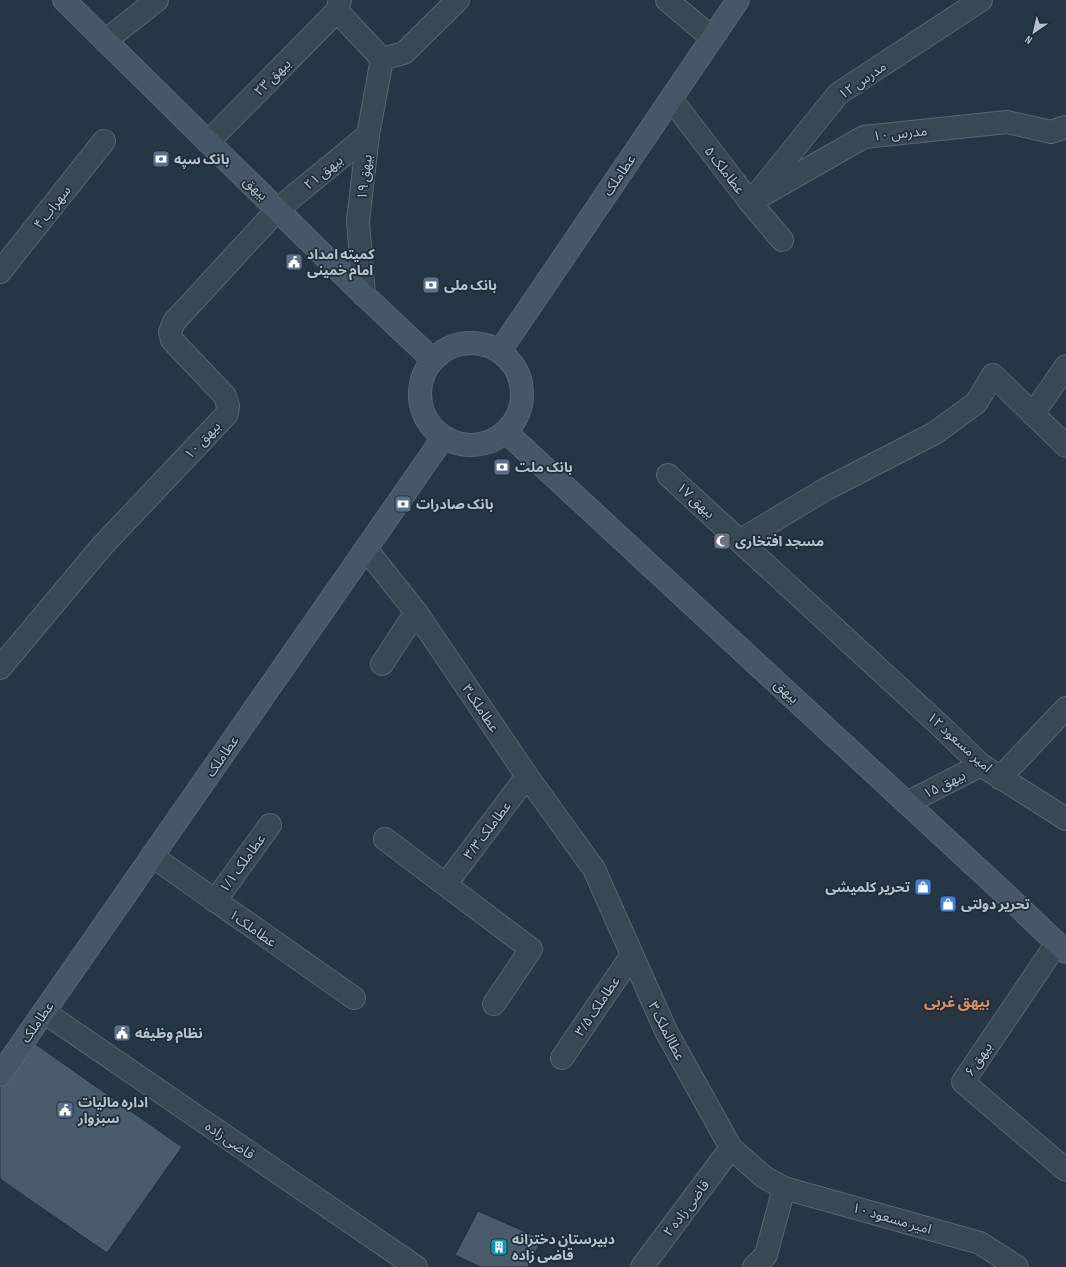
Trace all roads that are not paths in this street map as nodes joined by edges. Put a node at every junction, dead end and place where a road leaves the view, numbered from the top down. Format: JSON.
{"nodes":[{"id":1,"x":64,"y":0,"type":"edge"},
{"id":2,"x":157,"y":0,"type":"edge"},
{"id":3,"x":458,"y":0,"type":"edge"},
{"id":4,"x":667,"y":0,"type":"edge"},
{"id":5,"x":738,"y":0,"type":"edge"},
{"id":6,"x":981,"y":0,"type":"edge"},
{"id":7,"x":338,"y":6,"type":"edge"},
{"id":8,"x":712,"y":38,"type":"junction"},
{"id":9,"x":105,"y":41,"type":"junction"},
{"id":10,"x":382,"y":59,"type":"junction"},
{"id":11,"x":671,"y":99,"type":"junction"},
{"id":12,"x":1066,"y":127,"type":"edge"},
{"id":13,"x":368,"y":135,"type":"junction"},
{"id":14,"x":104,"y":141,"type":"dead end"},
{"id":15,"x":208,"y":142,"type":"junction"},
{"id":16,"x":750,"y":202,"type":"junction"},
{"id":17,"x":278,"y":209,"type":"junction"},
{"id":18,"x":782,"y":240,"type":"dead end"},
{"id":19,"x":0,"y":272,"type":"edge"},
{"id":20,"x":364,"y":295,"type":"junction"},
{"id":21,"x":500,"y":351,"type":"junction"},
{"id":22,"x":432,"y":360,"type":"junction"},
{"id":23,"x":1066,"y":366,"type":"edge"},
{"id":24,"x":1033,"y":414,"type":"junction"},
{"id":25,"x":506,"y":432,"type":"junction"},
{"id":26,"x":443,"y":438,"type":"junction"},
{"id":27,"x":1066,"y":446,"type":"edge"},
{"id":28,"x":668,"y":475,"type":"dead end"},
{"id":29,"x":741,"y":540,"type":"junction"},
{"id":30,"x":366,"y":549,"type":"junction"},
{"id":31,"x":416,"y":612,"type":"junction"},
{"id":32,"x":863,"y":654,"type":"joint"},
{"id":33,"x":382,"y":664,"type":"dead end"},
{"id":34,"x":0,"y":668,"type":"edge"},
{"id":35,"x":1066,"y":708,"type":"edge"},
{"id":36,"x":981,"y":765,"type":"junction"},
{"id":37,"x":527,"y":776,"type":"junction"},
{"id":38,"x":1000,"y":778,"type":"junction"},
{"id":39,"x":907,"y":803,"type":"junction"},
{"id":40,"x":1066,"y":819,"type":"edge"},
{"id":41,"x":270,"y":825,"type":"dead end"},
{"id":42,"x":385,"y":840,"type":"dead end"},
{"id":43,"x":152,"y":856,"type":"junction"},
{"id":44,"x":594,"y":869,"type":"joint"},
{"id":45,"x":446,"y":884,"type":"junction"},
{"id":46,"x":215,"y":901,"type":"junction"},
{"id":47,"x":1061,"y":948,"type":"edge"},
{"id":48,"x":632,"y":955,"type":"junction"},
{"id":49,"x":354,"y":998,"type":"dead end"},
{"id":50,"x":494,"y":1004,"type":"dead end"},
{"id":51,"x":44,"y":1012,"type":"junction"},
{"id":52,"x":562,"y":1058,"type":"dead end"},
{"id":53,"x":0,"y":1075,"type":"edge"},
{"id":54,"x":730,"y":1148,"type":"junction"},
{"id":55,"x":1066,"y":1170,"type":"edge"},
{"id":56,"x":764,"y":1177,"type":"joint"},
{"id":57,"x":784,"y":1188,"type":"junction"},
{"id":58,"x":416,"y":1267,"type":"edge"},
{"id":59,"x":642,"y":1267,"type":"edge"},
{"id":60,"x":754,"y":1267,"type":"edge"},
{"id":61,"x":1017,"y":1267,"type":"edge"}],
"edges":[{"from":1,"to":9,"type":"main road","name":"بیهق"},
{"from":2,"to":9,"type":"street"},
{"from":3,"to":10,"type":"street"},
{"from":4,"to":8,"type":"street"},
{"from":5,"to":8,"type":"main road","name":"عطاملک"},
{"from":6,"to":16,"type":"street","name":"مدرس ۱۲"},
{"from":7,"to":10,"type":"street"},
{"from":7,"to":15,"type":"street","name":"بیهق ۲۳"},
{"from":8,"to":11,"type":"main road","name":"عطاملک"},
{"from":9,"to":15,"type":"main road","name":"بیهق"},
{"from":10,"to":13,"type":"street","name":"بیهق ۱۹"},
{"from":11,"to":16,"type":"street","name":"عطاملک ۵"},
{"from":11,"to":21,"type":"main road","name":"عطاملک"},
{"from":12,"to":16,"type":"street","name":"مدرس ۱۰"},
{"from":13,"to":17,"type":"street","name":"بیهق ۲۱"},
{"from":13,"to":20,"type":"street","name":"بیهق ۱۹"},
{"from":14,"to":19,"type":"street","name":"سهراب ۴"},
{"from":15,"to":17,"type":"main road","name":"بیهق"},
{"from":16,"to":18,"type":"street","name":"عطاملک ۵"},
{"from":17,"to":20,"type":"main road","name":"بیهق"},
{"from":17,"to":34,"type":"street","name":"بیهق ۱۰"},
{"from":20,"to":22,"type":"main road","name":"بیهق"},
{"from":21,"to":22,"type":"main road"},
{"from":21,"to":25,"type":"main road"},
{"from":22,"to":26,"type":"main road"},
{"from":23,"to":24,"type":"street"},
{"from":24,"to":27,"type":"street"},
{"from":24,"to":29,"type":"street"},
{"from":25,"to":26,"type":"main road"},
{"from":25,"to":39,"type":"main road","name":"بیهق"},
{"from":26,"to":30,"type":"main road","name":"عطاملک"},
{"from":28,"to":29,"type":"street","name":"بیهق ۱۷"},
{"from":29,"to":32,"type":"street","name":"بیهق ۱۷"},
{"from":30,"to":31,"type":"street","name":"عطاملک۳"},
{"from":30,"to":43,"type":"main road","name":"عطاملک"},
{"from":31,"to":33,"type":"street"},
{"from":31,"to":37,"type":"street","name":"عطاملک۳"},
{"from":32,"to":36,"type":"street","name":"امیر مسعود ۱۲"},
{"from":35,"to":38,"type":"street"},
{"from":36,"to":38,"type":"street","name":"امیر مسعود ۱۲"},
{"from":36,"to":39,"type":"street","name":"بیهق ۱۵"},
{"from":37,"to":44,"type":"street","name":"عطاملک۳"},
{"from":37,"to":45,"type":"street","name":"عطاملک ۳/۳"},
{"from":38,"to":40,"type":"street","name":"امیر مسعود ۱۲"},
{"from":39,"to":47,"type":"main road","name":"بیهق"},
{"from":41,"to":46,"type":"street","name":"عطاملک ۱/۱"},
{"from":42,"to":45,"type":"street"},
{"from":43,"to":46,"type":"street","name":"عطاملک۱"},
{"from":43,"to":51,"type":"main road","name":"عطاملک"},
{"from":44,"to":48,"type":"street","name":"عطاالملک ۳"},
{"from":45,"to":50,"type":"street"},
{"from":46,"to":49,"type":"street","name":"عطاملک۱"},
{"from":47,"to":55,"type":"street","name":"بیهق ۶"},
{"from":48,"to":52,"type":"street","name":"عطاملک ۳/۵"},
{"from":48,"to":54,"type":"street","name":"عطاالملک ۳"},
{"from":51,"to":53,"type":"main road","name":"عطاملک"},
{"from":51,"to":58,"type":"street","name":"قاضی زاده"},
{"from":54,"to":56,"type":"street","name":"عطاالملک ۳"},
{"from":54,"to":59,"type":"street","name":"قاضی زاده ۲"},
{"from":56,"to":57,"type":"street","name":"امیر مسعود ۱۰"},
{"from":57,"to":60,"type":"street"},
{"from":57,"to":61,"type":"street","name":"امیر مسعود ۱۰"}]}
